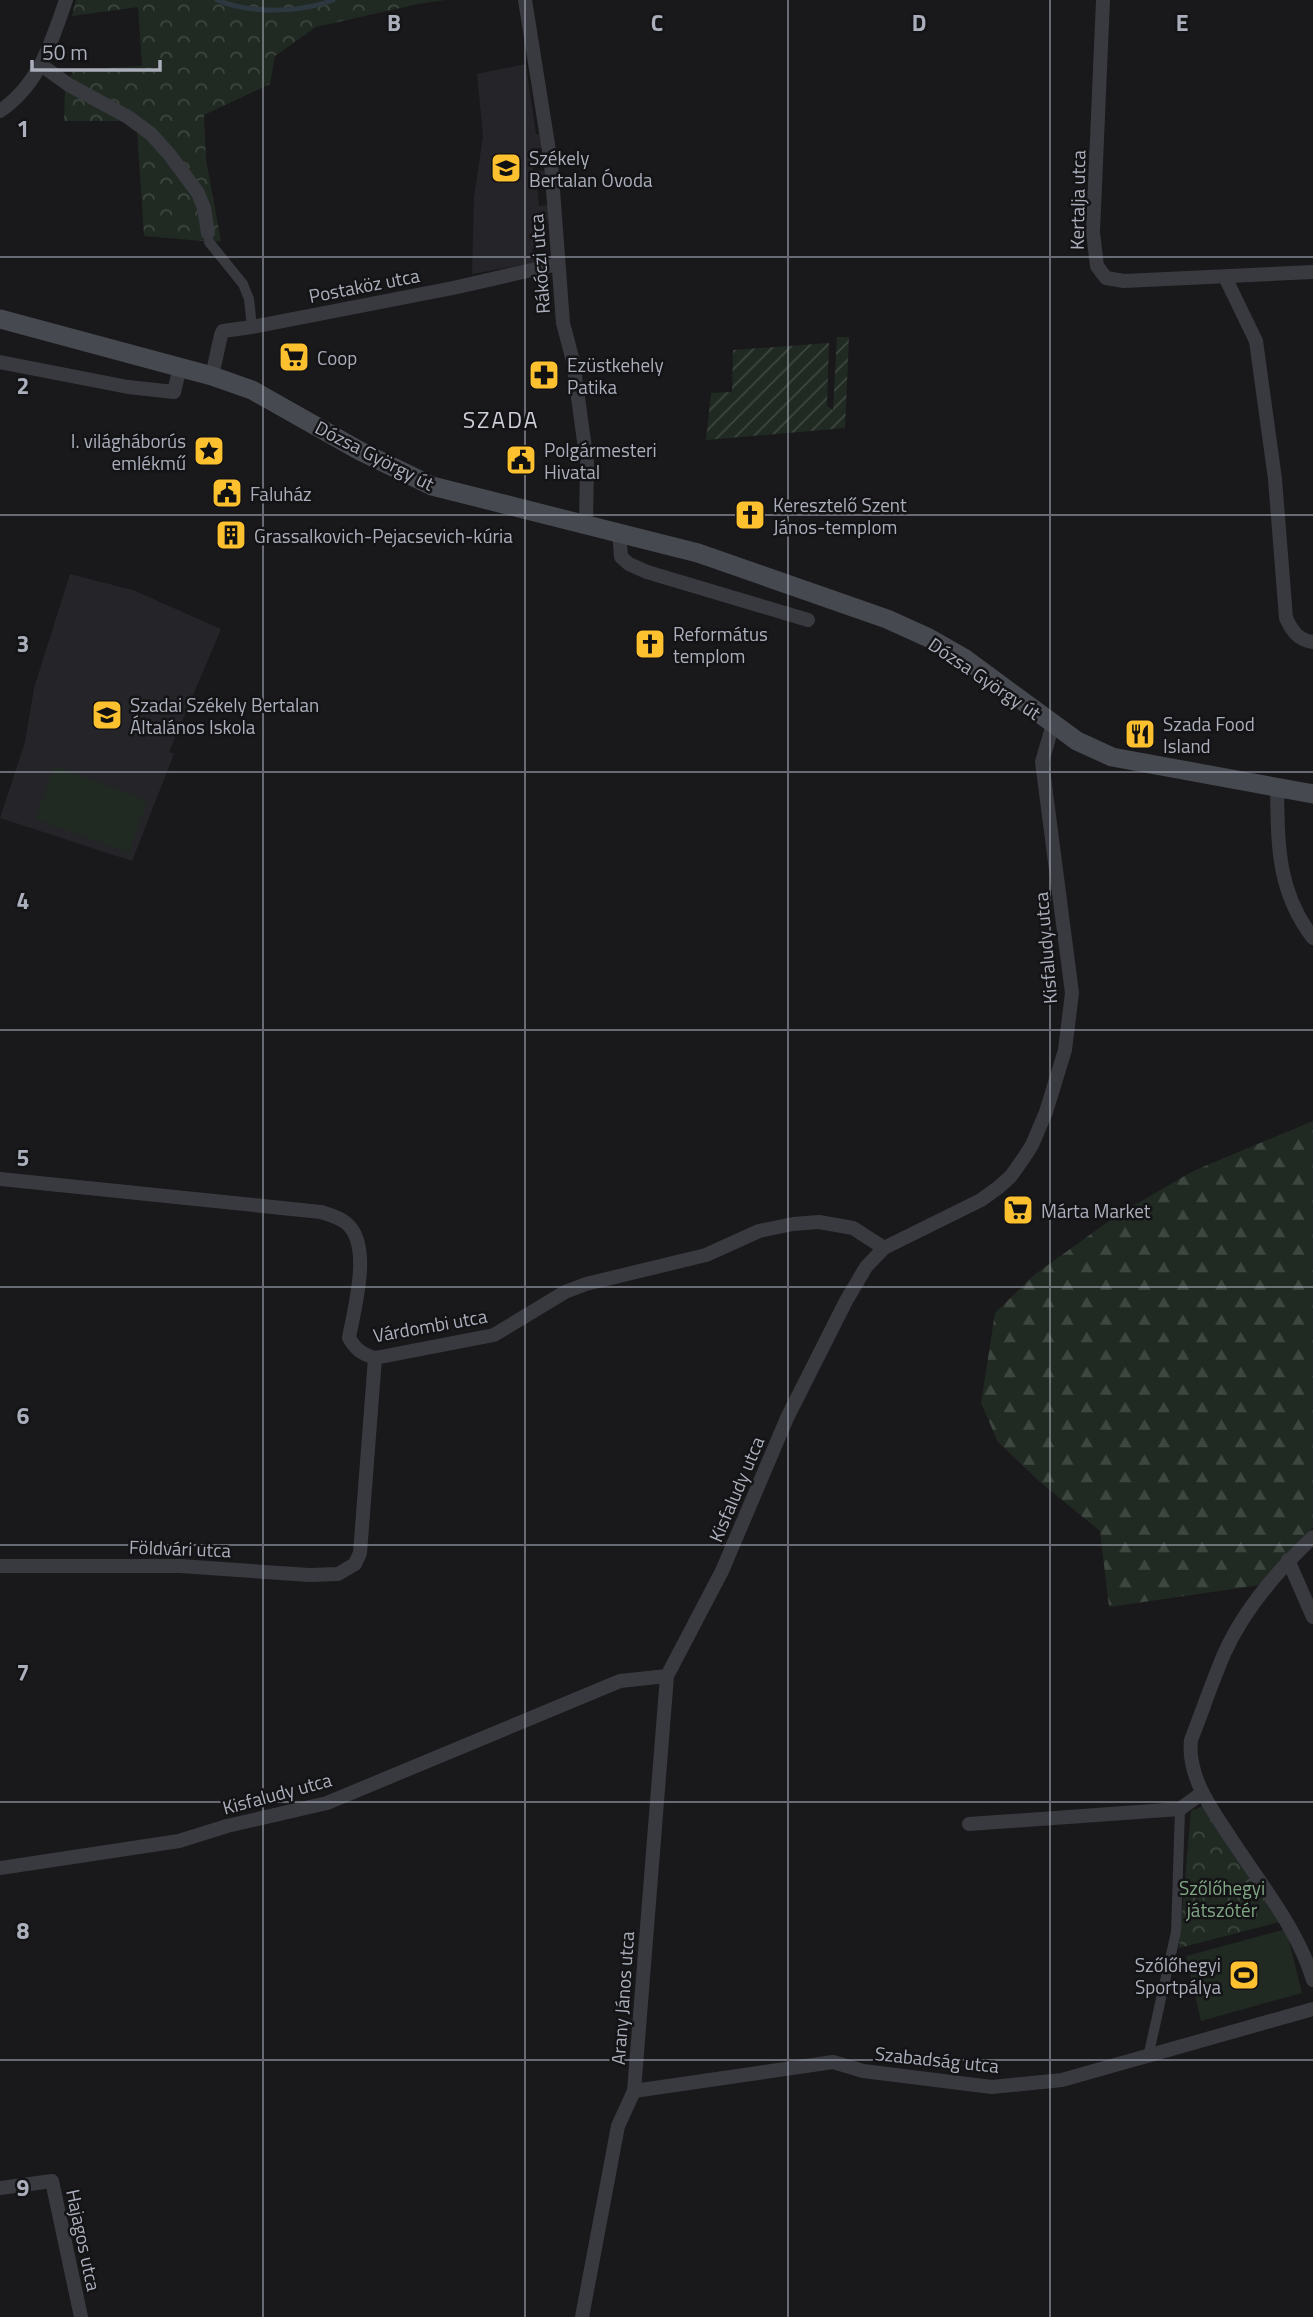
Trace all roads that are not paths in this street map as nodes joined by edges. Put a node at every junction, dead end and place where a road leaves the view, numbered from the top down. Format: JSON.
{"nodes":[{"id":1,"x":66,"y":0,"type":"edge"},
{"id":2,"x":525,"y":0,"type":"edge"},
{"id":3,"x":1103,"y":0,"type":"edge"},
{"id":4,"x":41,"y":65,"type":"junction"},
{"id":5,"x":0,"y":111,"type":"edge"},
{"id":6,"x":209,"y":237,"type":"joint"},
{"id":7,"x":558,"y":264,"type":"junction"},
{"id":8,"x":1313,"y":272,"type":"edge"},
{"id":9,"x":1225,"y":277,"type":"junction"},
{"id":10,"x":0,"y":319,"type":"edge"},
{"id":11,"x":251,"y":327,"type":"junction"},
{"id":12,"x":0,"y":362,"type":"edge"},
{"id":13,"x":180,"y":367,"type":"junction"},
{"id":14,"x":212,"y":376,"type":"junction"},
{"id":15,"x":586,"y":525,"type":"junction"},
{"id":16,"x":619,"y":532,"type":"junction"},
{"id":17,"x":808,"y":620,"type":"dead end"},
{"id":18,"x":1313,"y":642,"type":"edge"},
{"id":19,"x":1053,"y":724,"type":"junction"},
{"id":20,"x":1277,"y":789,"type":"junction"},
{"id":21,"x":1313,"y":794,"type":"edge"},
{"id":22,"x":1313,"y":938,"type":"edge"},
{"id":23,"x":0,"y":1179,"type":"edge"},
{"id":24,"x":884,"y":1248,"type":"junction"},
{"id":25,"x":375,"y":1358,"type":"junction"},
{"id":26,"x":1313,"y":1537,"type":"edge"},
{"id":27,"x":1288,"y":1560,"type":"junction"},
{"id":28,"x":0,"y":1566,"type":"edge"},
{"id":29,"x":1313,"y":1617,"type":"edge"},
{"id":30,"x":667,"y":1675,"type":"junction"},
{"id":31,"x":1202,"y":1794,"type":"junction"},
{"id":32,"x":1180,"y":1809,"type":"junction"},
{"id":33,"x":968,"y":1824,"type":"dead end"},
{"id":34,"x":0,"y":1868,"type":"edge"},
{"id":35,"x":1313,"y":1980,"type":"edge"},
{"id":36,"x":1313,"y":2009,"type":"edge"},
{"id":37,"x":1149,"y":2057,"type":"junction"},
{"id":38,"x":634,"y":2091,"type":"junction"},
{"id":39,"x":0,"y":2188,"type":"edge"},
{"id":40,"x":81,"y":2317,"type":"edge"},
{"id":41,"x":582,"y":2317,"type":"edge"}],
"edges":[{"from":1,"to":4,"type":"street"},
{"from":2,"to":7,"type":"street","name":"Rákóczi utca"},
{"from":3,"to":9,"type":"street","name":"Kertalja utca"},
{"from":4,"to":5,"type":"street"},
{"from":4,"to":6,"type":"street"},
{"from":6,"to":11,"type":"street"},
{"from":7,"to":11,"type":"street","name":"Postaköz utca"},
{"from":7,"to":15,"type":"street","name":"Rákóczi utca"},
{"from":8,"to":9,"type":"street","name":"Kertalja utca"},
{"from":9,"to":18,"type":"street"},
{"from":10,"to":13,"type":"main road","name":"Dózsa György út"},
{"from":11,"to":14,"type":"street","name":"Postaköz utca"},
{"from":12,"to":13,"type":"street"},
{"from":13,"to":14,"type":"main road","name":"Dózsa György út"},
{"from":14,"to":15,"type":"main road","name":"Dózsa György út"},
{"from":15,"to":16,"type":"main road","name":"Dózsa György út"},
{"from":16,"to":17,"type":"street"},
{"from":16,"to":19,"type":"main road","name":"Dózsa György út"},
{"from":19,"to":20,"type":"main road","name":"Dózsa György út"},
{"from":19,"to":24,"type":"street","name":"Kisfaludy utca"},
{"from":20,"to":21,"type":"main road","name":"Dózsa György út"},
{"from":20,"to":22,"type":"street"},
{"from":23,"to":25,"type":"street","name":"Várdombi utca"},
{"from":24,"to":25,"type":"street","name":"Várdombi utca"},
{"from":24,"to":30,"type":"street","name":"Kisfaludy utca"},
{"from":25,"to":28,"type":"street","name":"Földvári utca"},
{"from":26,"to":27,"type":"street"},
{"from":27,"to":29,"type":"street"},
{"from":27,"to":31,"type":"street"},
{"from":30,"to":34,"type":"street","name":"Kisfaludy utca"},
{"from":30,"to":38,"type":"street","name":"Arany János utca"},
{"from":31,"to":32,"type":"street"},
{"from":31,"to":35,"type":"street"},
{"from":32,"to":33,"type":"street"},
{"from":32,"to":37,"type":"street"},
{"from":36,"to":37,"type":"street","name":"Szabadság utca"},
{"from":37,"to":38,"type":"street","name":"Szabadság utca"},
{"from":38,"to":41,"type":"street","name":"Arany János utca"},
{"from":39,"to":40,"type":"street","name":"Hajagos utca"}]}
